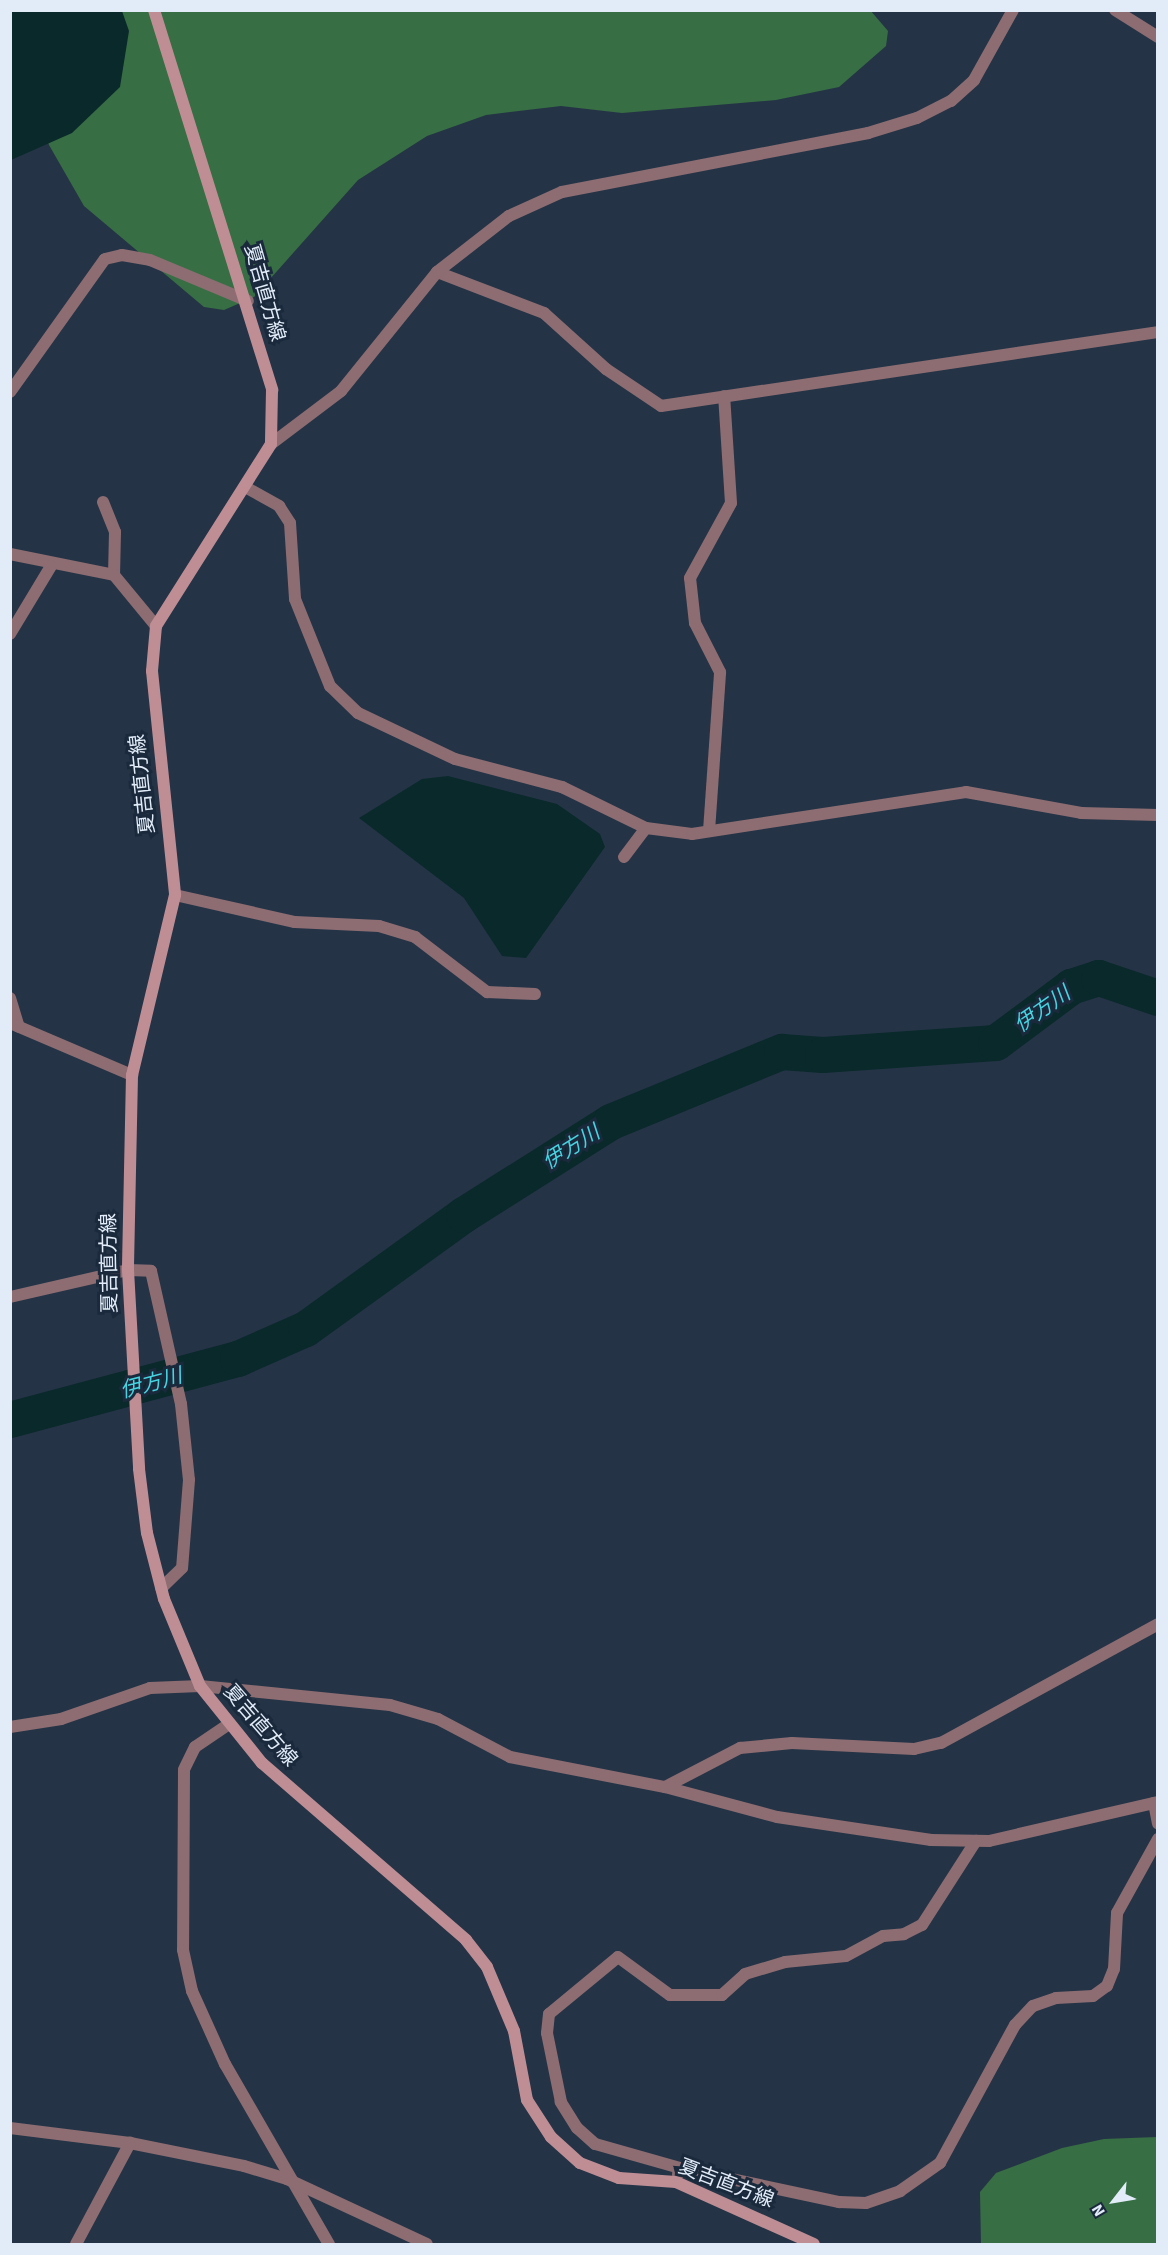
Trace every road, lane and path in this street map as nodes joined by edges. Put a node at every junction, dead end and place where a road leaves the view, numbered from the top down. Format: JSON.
{"nodes":[{"id":1,"x":154,"y":10,"type":"edge"},
{"id":2,"x":1013,"y":10,"type":"edge"},
{"id":3,"x":1115,"y":10,"type":"edge"},
{"id":4,"x":1158,"y":37,"type":"edge"},
{"id":5,"x":437,"y":272,"type":"junction"},
{"id":6,"x":248,"y":301,"type":"junction"},
{"id":7,"x":1158,"y":332,"type":"edge"},
{"id":8,"x":10,"y":392,"type":"edge"},
{"id":9,"x":724,"y":396,"type":"junction"},
{"id":10,"x":271,"y":444,"type":"junction"},
{"id":11,"x":247,"y":488,"type":"junction"},
{"id":12,"x":103,"y":502,"type":"dead end"},
{"id":13,"x":10,"y":554,"type":"edge"},
{"id":14,"x":51,"y":566,"type":"junction"},
{"id":15,"x":114,"y":575,"type":"junction"},
{"id":16,"x":156,"y":626,"type":"junction"},
{"id":17,"x":10,"y":634,"type":"edge"},
{"id":18,"x":1158,"y":815,"type":"edge"},
{"id":19,"x":646,"y":828,"type":"junction"},
{"id":20,"x":709,"y":831,"type":"junction"},
{"id":21,"x":624,"y":857,"type":"dead end"},
{"id":22,"x":175,"y":895,"type":"junction"},
{"id":23,"x":535,"y":994,"type":"dead end"},
{"id":24,"x":10,"y":998,"type":"edge"},
{"id":25,"x":15,"y":1025,"type":"edge"},
{"id":26,"x":132,"y":1075,"type":"junction"},
{"id":27,"x":128,"y":1270,"type":"junction"},
{"id":28,"x":10,"y":1297,"type":"edge"},
{"id":29,"x":161,"y":1588,"type":"junction"},
{"id":30,"x":1158,"y":1624,"type":"edge"},
{"id":31,"x":200,"y":1686,"type":"junction"},
{"id":32,"x":229,"y":1724,"type":"junction"},
{"id":33,"x":10,"y":1726,"type":"edge"},
{"id":34,"x":665,"y":1787,"type":"junction"},
{"id":35,"x":1156,"y":1802,"type":"edge"},
{"id":36,"x":1158,"y":1824,"type":"edge"},
{"id":37,"x":1158,"y":1839,"type":"edge"},
{"id":38,"x":976,"y":1841,"type":"junction"},
{"id":39,"x":10,"y":2128,"type":"edge"},
{"id":40,"x":130,"y":2143,"type":"junction"},
{"id":41,"x":680,"y":2168,"type":"junction"},
{"id":42,"x":287,"y":2179,"type":"junction"},
{"id":43,"x":676,"y":2182,"type":"junction"},
{"id":44,"x":76,"y":2244,"type":"edge"},
{"id":45,"x":329,"y":2244,"type":"edge"},
{"id":46,"x":427,"y":2244,"type":"edge"},
{"id":47,"x":814,"y":2244,"type":"edge"}],
"edges":[{"from":1,"to":6,"type":"main road","name":"夏吉直方線"},
{"from":2,"to":5,"type":"street"},
{"from":3,"to":4,"type":"street"},
{"from":5,"to":9,"type":"street"},
{"from":5,"to":10,"type":"street"},
{"from":6,"to":8,"type":"street"},
{"from":6,"to":10,"type":"main road","name":"夏吉直方線"},
{"from":7,"to":9,"type":"street"},
{"from":9,"to":20,"type":"street"},
{"from":10,"to":11,"type":"main road","name":"夏吉直方線"},
{"from":11,"to":16,"type":"main road","name":"夏吉直方線"},
{"from":11,"to":19,"type":"street"},
{"from":12,"to":15,"type":"street"},
{"from":13,"to":14,"type":"street"},
{"from":14,"to":15,"type":"street"},
{"from":14,"to":17,"type":"street"},
{"from":15,"to":16,"type":"street"},
{"from":16,"to":22,"type":"main road","name":"夏吉直方線"},
{"from":18,"to":20,"type":"street"},
{"from":19,"to":20,"type":"street"},
{"from":19,"to":21,"type":"street"},
{"from":22,"to":23,"type":"street"},
{"from":22,"to":26,"type":"main road","name":"夏吉直方線"},
{"from":24,"to":25,"type":"street"},
{"from":25,"to":26,"type":"street"},
{"from":26,"to":27,"type":"main road","name":"夏吉直方線"},
{"from":27,"to":28,"type":"street"},
{"from":27,"to":29,"type":"main road","name":"夏吉直方線"},
{"from":27,"to":29,"type":"street"},
{"from":29,"to":31,"type":"main road","name":"夏吉直方線"},
{"from":30,"to":34,"type":"street"},
{"from":31,"to":32,"type":"main road","name":"夏吉直方線"},
{"from":31,"to":33,"type":"street"},
{"from":31,"to":34,"type":"street"},
{"from":32,"to":42,"type":"street"},
{"from":32,"to":43,"type":"main road","name":"夏吉直方線"},
{"from":34,"to":38,"type":"street"},
{"from":35,"to":36,"type":"street"},
{"from":35,"to":38,"type":"street"},
{"from":37,"to":41,"type":"street"},
{"from":38,"to":41,"type":"street"},
{"from":39,"to":40,"type":"street"},
{"from":40,"to":42,"type":"street"},
{"from":40,"to":44,"type":"street"},
{"from":41,"to":43,"type":"street"},
{"from":42,"to":45,"type":"street"},
{"from":42,"to":46,"type":"street"},
{"from":43,"to":47,"type":"main road","name":"夏吉直方線"}]}
